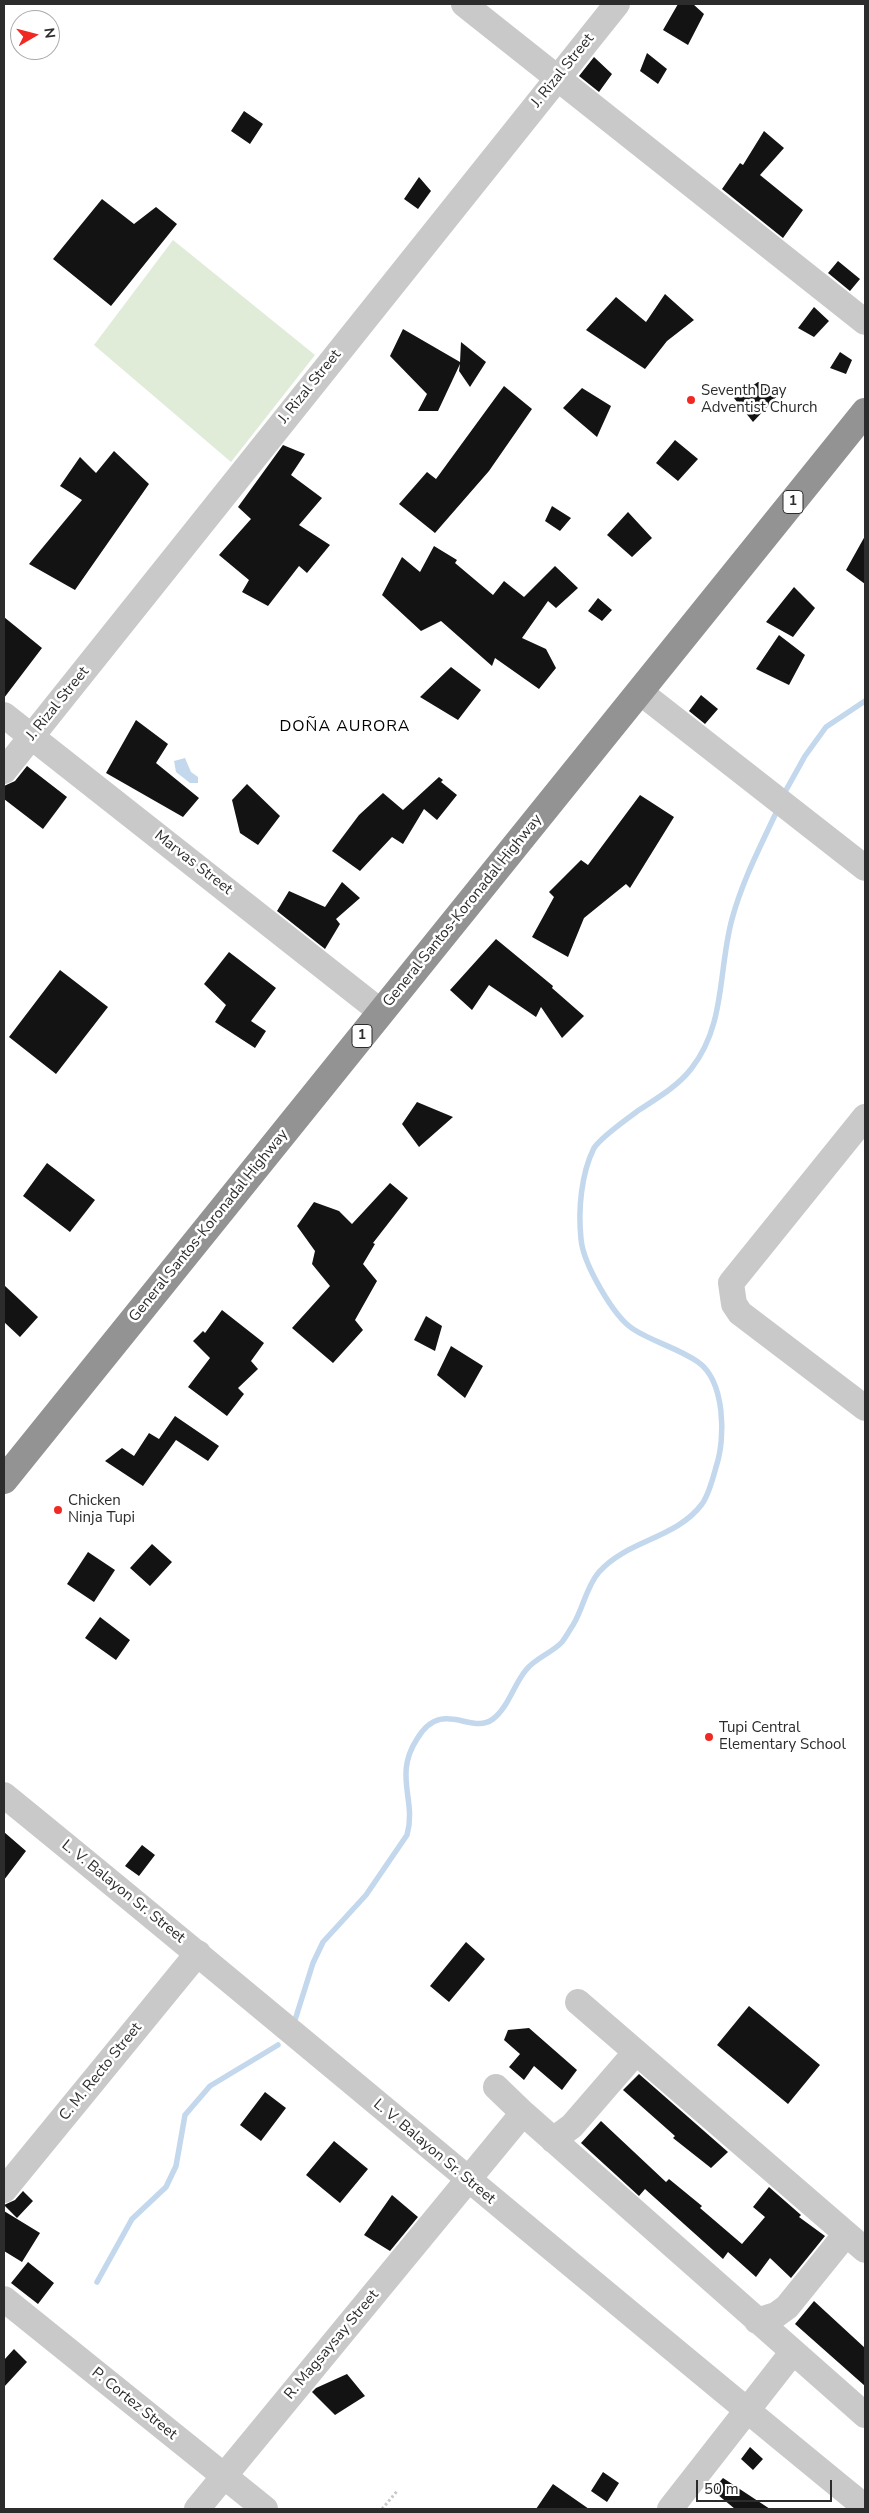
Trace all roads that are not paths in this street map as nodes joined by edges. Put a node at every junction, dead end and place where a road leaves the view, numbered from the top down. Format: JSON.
{"nodes":[{"id":1,"x":464,"y":4,"type":"edge"},
{"id":2,"x":617,"y":4,"type":"edge"},
{"id":3,"x":558,"y":78,"type":"junction"},
{"id":4,"x":865,"y":322,"type":"edge"},
{"id":5,"x":865,"y":412,"type":"edge"},
{"id":6,"x":640,"y":692,"type":"junction"},
{"id":7,"x":4,"y":715,"type":"edge"},
{"id":8,"x":32,"y":736,"type":"junction"},
{"id":9,"x":4,"y":771,"type":"edge"},
{"id":10,"x":865,"y":868,"type":"edge"},
{"id":11,"x":381,"y":1012,"type":"junction"},
{"id":12,"x":865,"y":1118,"type":"edge"},
{"id":13,"x":865,"y":1408,"type":"edge"},
{"id":14,"x":4,"y":1480,"type":"edge"},
{"id":15,"x":4,"y":1795,"type":"edge"},
{"id":16,"x":198,"y":1954,"type":"junction"},
{"id":17,"x":578,"y":2002,"type":"dead end"},
{"id":18,"x":636,"y":2052,"type":"junction"},
{"id":19,"x":496,"y":2087,"type":"dead end"},
{"id":20,"x":523,"y":2113,"type":"junction"},
{"id":21,"x":553,"y":2140,"type":"junction"},
{"id":22,"x":468,"y":2180,"type":"junction"},
{"id":23,"x":4,"y":2190,"type":"edge"},
{"id":24,"x":856,"y":2242,"type":"edge"},
{"id":25,"x":4,"y":2299,"type":"edge"},
{"id":26,"x":757,"y":2321,"type":"junction"},
{"id":27,"x":792,"y":2352,"type":"junction"},
{"id":28,"x":748,"y":2412,"type":"junction"},
{"id":29,"x":865,"y":2415,"type":"edge"},
{"id":30,"x":224,"y":2477,"type":"junction"},
{"id":31,"x":865,"y":2507,"type":"edge"},
{"id":32,"x":197,"y":2509,"type":"edge"},
{"id":33,"x":265,"y":2509,"type":"edge"},
{"id":34,"x":670,"y":2509,"type":"edge"}],
"edges":[{"from":1,"to":3,"type":"street"},
{"from":2,"to":3,"type":"street","name":"J. Rizal Street"},
{"from":3,"to":4,"type":"street"},
{"from":3,"to":8,"type":"street","name":"J. Rizal Street"},
{"from":5,"to":6,"type":"highway","name":"General Santos-Koronadal Highway","number":"1"},
{"from":6,"to":10,"type":"street"},
{"from":6,"to":11,"type":"highway","name":"General Santos-Koronadal Highway","number":"1"},
{"from":7,"to":8,"type":"street","name":"Marvas Street"},
{"from":8,"to":9,"type":"street","name":"J. Rizal Street"},
{"from":8,"to":11,"type":"street","name":"Marvas Street"},
{"from":11,"to":14,"type":"highway","name":"General Santos-Koronadal Highway","number":"1"},
{"from":12,"to":13,"type":"street"},
{"from":15,"to":16,"type":"street","name":"L. V. Balayon Sr. Street"},
{"from":16,"to":22,"type":"street","name":"L. V. Balayon Sr. Street"},
{"from":16,"to":23,"type":"street","name":"C. M. Recto Street"},
{"from":17,"to":18,"type":"street"},
{"from":18,"to":21,"type":"street"},
{"from":18,"to":24,"type":"street"},
{"from":19,"to":20,"type":"street"},
{"from":20,"to":21,"type":"street"},
{"from":20,"to":22,"type":"street","name":"R. Magsaysay Street"},
{"from":21,"to":26,"type":"street"},
{"from":22,"to":28,"type":"street","name":"L. V. Balayon Sr. Street"},
{"from":22,"to":30,"type":"street","name":"R. Magsaysay Street"},
{"from":24,"to":26,"type":"street"},
{"from":25,"to":30,"type":"street","name":"P. Cortez Street"},
{"from":26,"to":27,"type":"street"},
{"from":27,"to":28,"type":"street"},
{"from":27,"to":29,"type":"street"},
{"from":28,"to":31,"type":"street","name":"L. V. Balayon Sr. Street"},
{"from":28,"to":34,"type":"street"},
{"from":30,"to":32,"type":"street","name":"R. Magsaysay Street"},
{"from":30,"to":33,"type":"street","name":"P. Cortez Street"}]}
